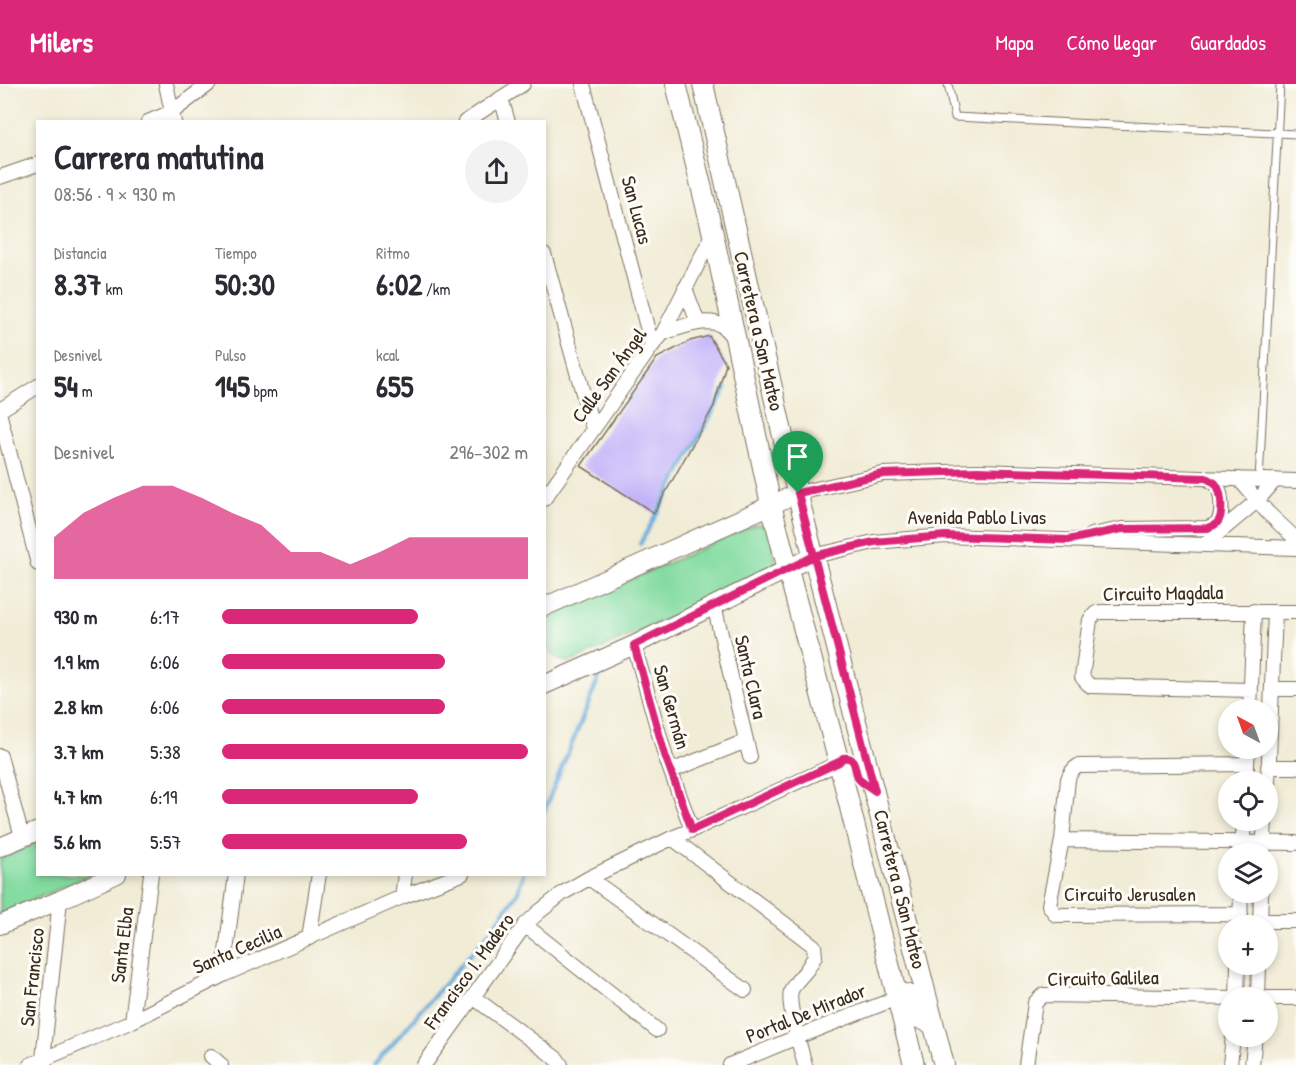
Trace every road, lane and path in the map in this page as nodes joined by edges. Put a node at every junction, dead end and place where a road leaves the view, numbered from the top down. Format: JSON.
{"nodes":[{"id":1,"x":166,"y":84,"type":"edge"},
{"id":2,"x":209,"y":84,"type":"edge"},
{"id":3,"x":523,"y":84,"type":"edge"},
{"id":4,"x":584,"y":84,"type":"edge"},
{"id":5,"x":676,"y":84,"type":"edge"},
{"id":6,"x":703,"y":84,"type":"edge"},
{"id":7,"x":948,"y":84,"type":"edge"},
{"id":8,"x":1280,"y":84,"type":"edge"},
{"id":9,"x":501,"y":98,"type":"junction"},
{"id":10,"x":173,"y":117,"type":"edge"},
{"id":11,"x":158,"y":120,"type":"edge"},
{"id":12,"x":468,"y":120,"type":"edge"},
{"id":13,"x":507,"y":120,"type":"edge"},
{"id":14,"x":1277,"y":132,"type":"junction"},
{"id":15,"x":1296,"y":134,"type":"edge"},
{"id":16,"x":36,"y":165,"type":"edge"},
{"id":17,"x":0,"y":177,"type":"edge"},
{"id":18,"x":712,"y":234,"type":"junction"},
{"id":19,"x":546,"y":261,"type":"edge"},
{"id":20,"x":685,"y":288,"type":"junction"},
{"id":21,"x":698,"y":323,"type":"junction"},
{"id":22,"x":663,"y":333,"type":"junction"},
{"id":23,"x":736,"y":342,"type":"junction"},
{"id":24,"x":652,"y":346,"type":"junction"},
{"id":25,"x":36,"y":387,"type":"edge"},
{"id":26,"x":0,"y":410,"type":"edge"},
{"id":27,"x":0,"y":416,"type":"edge"},
{"id":28,"x":593,"y":429,"type":"junction"},
{"id":29,"x":1206,"y":478,"type":"junction"},
{"id":30,"x":1239,"y":479,"type":"junction"},
{"id":31,"x":1259,"y":480,"type":"junction"},
{"id":32,"x":1275,"y":480,"type":"junction"},
{"id":33,"x":1296,"y":481,"type":"edge"},
{"id":34,"x":798,"y":493,"type":"junction"},
{"id":35,"x":546,"y":496,"type":"edge"},
{"id":36,"x":1258,"y":500,"type":"junction"},
{"id":37,"x":771,"y":505,"type":"junction"},
{"id":38,"x":1296,"y":539,"type":"edge"},
{"id":39,"x":1068,"y":540,"type":"junction"},
{"id":40,"x":1204,"y":545,"type":"junction"},
{"id":41,"x":1296,"y":548,"type":"edge"},
{"id":42,"x":36,"y":556,"type":"edge"},
{"id":43,"x":814,"y":556,"type":"junction"},
{"id":44,"x":788,"y":568,"type":"junction"},
{"id":45,"x":714,"y":605,"type":"junction"},
{"id":46,"x":546,"y":606,"type":"edge"},
{"id":47,"x":1254,"y":611,"type":"junction"},
{"id":48,"x":1275,"y":612,"type":"junction"},
{"id":49,"x":1296,"y":612,"type":"edge"},
{"id":50,"x":634,"y":645,"type":"junction"},
{"id":51,"x":546,"y":684,"type":"edge"},
{"id":52,"x":1272,"y":689,"type":"junction"},
{"id":53,"x":1296,"y":689,"type":"edge"},
{"id":54,"x":1251,"y":690,"type":"junction"},
{"id":55,"x":1251,"y":699,"type":"edge"},
{"id":56,"x":746,"y":741,"type":"junction"},
{"id":57,"x":0,"y":756,"type":"edge"},
{"id":58,"x":750,"y":757,"type":"dead end"},
{"id":59,"x":1247,"y":759,"type":"edge"},
{"id":60,"x":839,"y":762,"type":"junction"},
{"id":61,"x":1247,"y":764,"type":"junction"},
{"id":62,"x":1269,"y":767,"type":"junction"},
{"id":63,"x":1296,"y":767,"type":"edge"},
{"id":64,"x":671,"y":771,"type":"junction"},
{"id":65,"x":1247,"y":771,"type":"edge"},
{"id":66,"x":1269,"y":771,"type":"edge"},
{"id":67,"x":875,"y":791,"type":"junction"},
{"id":68,"x":692,"y":830,"type":"junction"},
{"id":69,"x":30,"y":834,"type":"edge"},
{"id":70,"x":672,"y":838,"type":"junction"},
{"id":71,"x":1062,"y":840,"type":"junction"},
{"id":72,"x":1296,"y":843,"type":"edge"},
{"id":73,"x":1278,"y":846,"type":"edge"},
{"id":74,"x":0,"y":847,"type":"edge"},
{"id":75,"x":1218,"y":847,"type":"edge"},
{"id":76,"x":113,"y":876,"type":"edge"},
{"id":77,"x":151,"y":876,"type":"edge"},
{"id":78,"x":236,"y":876,"type":"edge"},
{"id":79,"x":320,"y":876,"type":"edge"},
{"id":80,"x":405,"y":876,"type":"edge"},
{"id":81,"x":457,"y":876,"type":"edge"},
{"id":82,"x":589,"y":878,"type":"junction"},
{"id":83,"x":402,"y":897,"type":"junction"},
{"id":84,"x":60,"y":900,"type":"junction"},
{"id":85,"x":1218,"y":919,"type":"edge"},
{"id":86,"x":1296,"y":921,"type":"edge"},
{"id":87,"x":1278,"y":922,"type":"edge"},
{"id":88,"x":0,"y":925,"type":"edge"},
{"id":89,"x":525,"y":925,"type":"junction"},
{"id":90,"x":309,"y":938,"type":"junction"},
{"id":91,"x":223,"y":975,"type":"junction"},
{"id":92,"x":745,"y":990,"type":"dead end"},
{"id":93,"x":473,"y":997,"type":"junction"},
{"id":94,"x":897,"y":998,"type":"junction"},
{"id":95,"x":1218,"y":998,"type":"edge"},
{"id":96,"x":1278,"y":998,"type":"edge"},
{"id":97,"x":1296,"y":998,"type":"edge"},
{"id":98,"x":132,"y":1021,"type":"junction"},
{"id":99,"x":933,"y":1024,"type":"junction"},
{"id":100,"x":657,"y":1030,"type":"dead end"},
{"id":101,"x":798,"y":1036,"type":"junction"},
{"id":102,"x":1232,"y":1047,"type":"edge"},
{"id":103,"x":1253,"y":1047,"type":"edge"},
{"id":104,"x":44,"y":1062,"type":"edge"},
{"id":105,"x":559,"y":1062,"type":"edge"},
{"id":106,"x":426,"y":1064,"type":"edge"},
{"id":107,"x":30,"y":1065,"type":"edge"},
{"id":108,"x":730,"y":1065,"type":"edge"},
{"id":109,"x":805,"y":1065,"type":"edge"},
{"id":110,"x":914,"y":1065,"type":"edge"},
{"id":111,"x":944,"y":1065,"type":"edge"},
{"id":112,"x":1026,"y":1065,"type":"edge"},
{"id":113,"x":1230,"y":1065,"type":"edge"},
{"id":114,"x":1252,"y":1065,"type":"edge"}],
"edges":[{"from":1,"to":10,"type":"street"},
{"from":2,"to":10,"type":"street"},
{"from":3,"to":9,"type":"street"},
{"from":4,"to":24,"type":"street","name":"San Lucas"},
{"from":5,"to":18,"type":"main road","name":"Carretera a San Mateo"},
{"from":6,"to":34,"type":"main road","name":"Carretera a San Mateo"},
{"from":7,"to":14,"type":"lane"},
{"from":8,"to":14,"type":"lane"},
{"from":9,"to":12,"type":"street"},
{"from":9,"to":13,"type":"street"},
{"from":10,"to":11,"type":"street"},
{"from":14,"to":15,"type":"lane"},
{"from":14,"to":31,"type":"lane"},
{"from":16,"to":17,"type":"street"},
{"from":18,"to":20,"type":"street","name":"Calle San Ángel"},
{"from":18,"to":23,"type":"main road","name":"Carretera a San Mateo"},
{"from":19,"to":28,"type":"street"},
{"from":20,"to":21,"type":"street"},
{"from":20,"to":22,"type":"street","name":"Calle San Ángel"},
{"from":21,"to":22,"type":"street","name":"Calle San Ángel"},
{"from":21,"to":23,"type":"street","name":"Calle San Ángel"},
{"from":22,"to":24,"type":"street","name":"Calle San Ángel"},
{"from":23,"to":37,"type":"main road","name":"Carretera a San Mateo"},
{"from":24,"to":28,"type":"street","name":"Calle San Ángel"},
{"from":25,"to":26,"type":"street"},
{"from":27,"to":42,"type":"street"},
{"from":28,"to":35,"type":"street","name":"Calle San Ángel"},
{"from":29,"to":30,"type":"street"},
{"from":29,"to":34,"type":"street"},
{"from":29,"to":39,"type":"street"},
{"from":30,"to":31,"type":"street"},
{"from":30,"to":36,"type":"street"},
{"from":31,"to":32,"type":"street"},
{"from":32,"to":33,"type":"street"},
{"from":32,"to":36,"type":"street"},
{"from":34,"to":37,"type":"street"},
{"from":34,"to":43,"type":"main road","name":"Carretera a San Mateo"},
{"from":36,"to":38,"type":"street"},
{"from":36,"to":40,"type":"street"},
{"from":37,"to":44,"type":"main road","name":"Carretera a San Mateo"},
{"from":37,"to":46,"type":"street"},
{"from":39,"to":40,"type":"street","name":"Avenida Pablo Livas"},
{"from":39,"to":43,"type":"street","name":"Avenida Pablo Livas"},
{"from":40,"to":41,"type":"street","name":"Avenida Pablo Livas"},
{"from":43,"to":44,"type":"street","name":"Avenida Pablo Livas"},
{"from":43,"to":67,"type":"main road","name":"Carretera a San Mateo"},
{"from":44,"to":45,"type":"street","name":"Avenida Pablo Livas"},
{"from":44,"to":60,"type":"main road","name":"Carretera a San Mateo"},
{"from":45,"to":50,"type":"street","name":"Avenida Pablo Livas"},
{"from":45,"to":56,"type":"street","name":"Santa Clara"},
{"from":47,"to":48,"type":"street"},
{"from":47,"to":54,"type":"street"},
{"from":47,"to":54,"type":"street","name":"Circuito Magdala"},
{"from":48,"to":49,"type":"street"},
{"from":48,"to":52,"type":"street"},
{"from":50,"to":51,"type":"street","name":"Avenida Pablo Livas"},
{"from":50,"to":64,"type":"street","name":"San Germán"},
{"from":52,"to":53,"type":"street"},
{"from":52,"to":62,"type":"street"},
{"from":54,"to":55,"type":"street"},
{"from":56,"to":58,"type":"street","name":"Santa Clara"},
{"from":56,"to":64,"type":"street","name":"San Germán"},
{"from":57,"to":69,"type":"street"},
{"from":59,"to":61,"type":"street"},
{"from":60,"to":67,"type":"main road"},
{"from":60,"to":68,"type":"street","name":"Francisco I. Madero"},
{"from":60,"to":94,"type":"main road","name":"Carretera a San Mateo"},
{"from":61,"to":65,"type":"street"},
{"from":61,"to":71,"type":"street","name":"Circuito Jerusalen"},
{"from":62,"to":63,"type":"street"},
{"from":62,"to":66,"type":"street"},
{"from":64,"to":68,"type":"street"},
{"from":67,"to":99,"type":"main road","name":"Carretera a San Mateo"},
{"from":68,"to":70,"type":"street","name":"Francisco I. Madero"},
{"from":69,"to":74,"type":"street"},
{"from":70,"to":82,"type":"street","name":"Francisco I. Madero"},
{"from":70,"to":101,"type":"street"},
{"from":71,"to":75,"type":"street"},
{"from":71,"to":85,"type":"street","name":"Circuito Jerusalen"},
{"from":72,"to":73,"type":"street"},
{"from":76,"to":84,"type":"street"},
{"from":77,"to":98,"type":"street","name":"Santa Elba"},
{"from":78,"to":91,"type":"street"},
{"from":79,"to":90,"type":"street"},
{"from":80,"to":83,"type":"street"},
{"from":81,"to":83,"type":"street","name":"Santa Cecilia"},
{"from":82,"to":89,"type":"street","name":"Francisco I. Madero"},
{"from":82,"to":92,"type":"street"},
{"from":83,"to":90,"type":"street","name":"Santa Cecilia"},
{"from":84,"to":88,"type":"street"},
{"from":84,"to":104,"type":"street","name":"San Francisco"},
{"from":86,"to":87,"type":"street"},
{"from":89,"to":93,"type":"street","name":"Francisco I. Madero"},
{"from":89,"to":100,"type":"street"},
{"from":90,"to":91,"type":"street","name":"Santa Cecilia"},
{"from":91,"to":98,"type":"street","name":"Santa Cecilia"},
{"from":93,"to":105,"type":"street"},
{"from":93,"to":106,"type":"street","name":"Francisco I. Madero"},
{"from":94,"to":99,"type":"main road"},
{"from":94,"to":101,"type":"street","name":"Portal De Mirador"},
{"from":94,"to":110,"type":"main road","name":"Carretera a San Mateo"},
{"from":95,"to":112,"type":"street","name":"Circuito Galilea"},
{"from":96,"to":97,"type":"street"},
{"from":98,"to":104,"type":"street","name":"Santa Cecilia"},
{"from":99,"to":111,"type":"main road","name":"Carretera a San Mateo"},
{"from":101,"to":108,"type":"street","name":"Portal De Mirador"},
{"from":101,"to":109,"type":"street"},
{"from":102,"to":113,"type":"street"},
{"from":103,"to":114,"type":"street"},
{"from":104,"to":107,"type":"street","name":"Santa Cecilia"}]}
